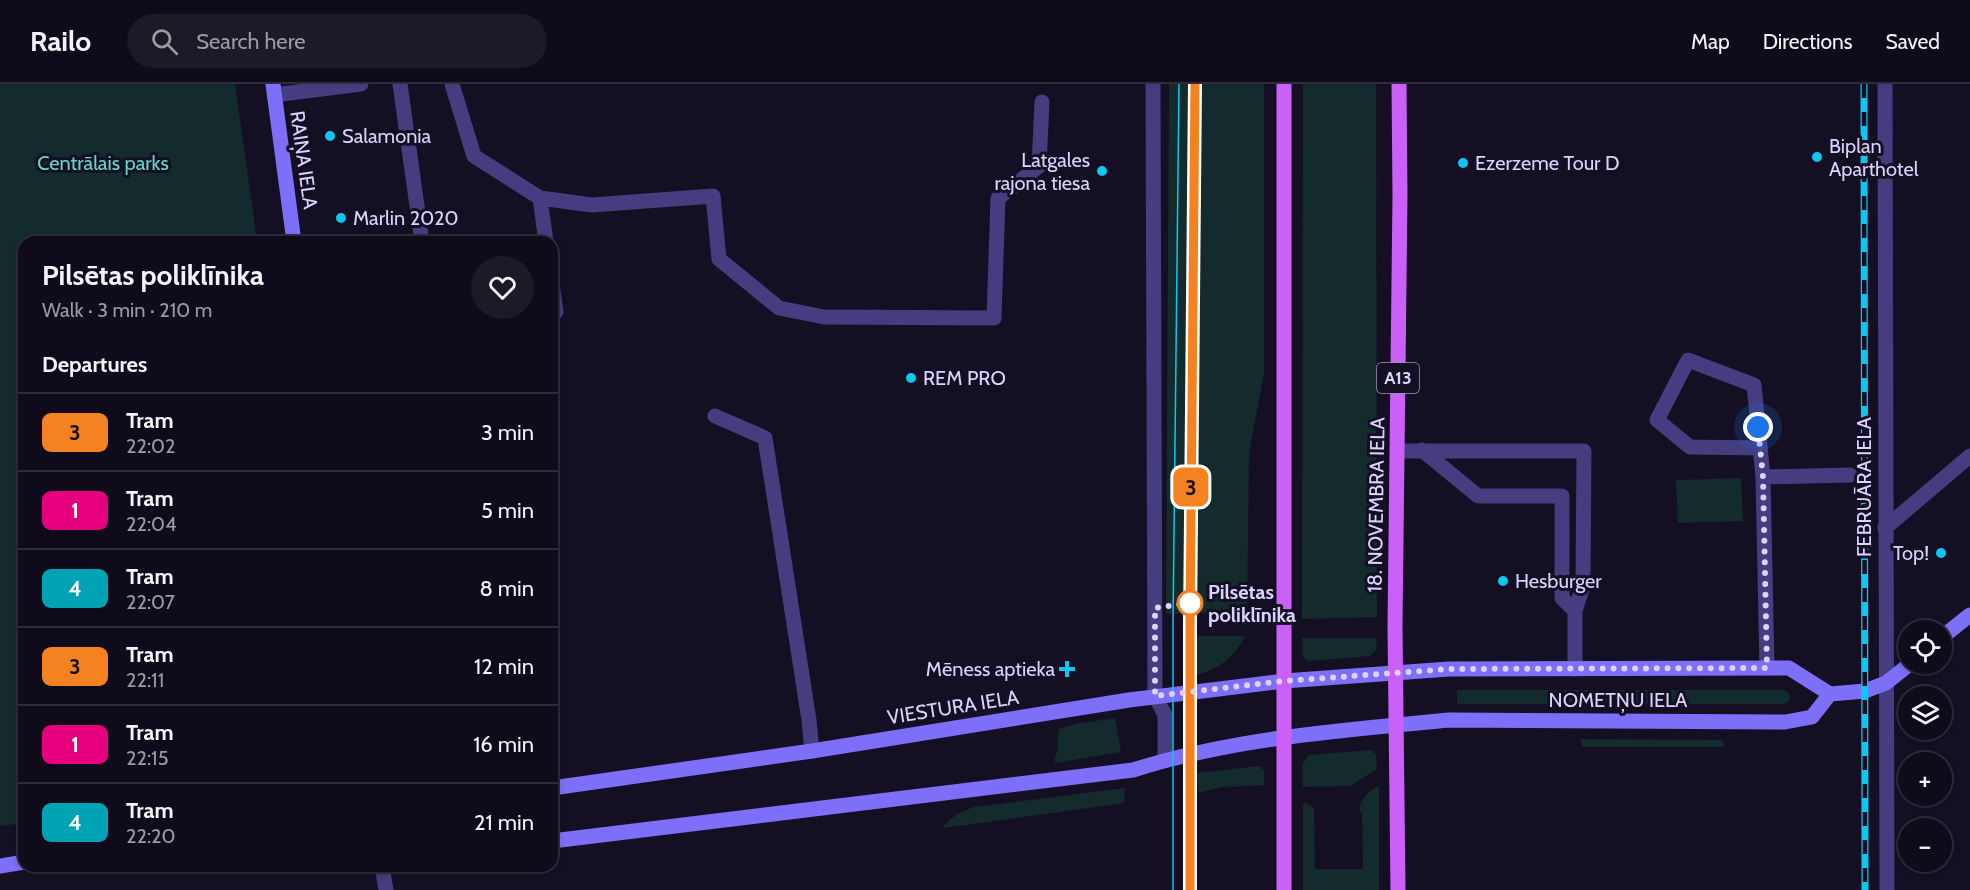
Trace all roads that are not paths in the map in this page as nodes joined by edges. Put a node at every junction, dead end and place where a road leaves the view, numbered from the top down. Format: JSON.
{"nodes":[{"id":1,"x":361,"y":84,"type":"edge"},
{"id":2,"x":400,"y":84,"type":"edge"},
{"id":3,"x":452,"y":84,"type":"edge"},
{"id":4,"x":1153,"y":84,"type":"edge"},
{"id":5,"x":1284,"y":84,"type":"edge"},
{"id":6,"x":1399,"y":84,"type":"edge"},
{"id":7,"x":1885,"y":84,"type":"edge"},
{"id":8,"x":274,"y":89,"type":"edge"},
{"id":9,"x":1041,"y":102,"type":"dead end"},
{"id":10,"x":540,"y":198,"type":"junction"},
{"id":11,"x":293,"y":236,"type":"edge"},
{"id":12,"x":421,"y":236,"type":"edge"},
{"id":13,"x":545,"y":236,"type":"edge"},
{"id":14,"x":715,"y":416,"type":"dead end"},
{"id":15,"x":1760,"y":448,"type":"junction"},
{"id":16,"x":1422,"y":450,"type":"junction"},
{"id":17,"x":1398,"y":451,"type":"junction"},
{"id":18,"x":1970,"y":456,"type":"edge"},
{"id":19,"x":1850,"y":475,"type":"dead end"},
{"id":20,"x":1763,"y":477,"type":"junction"},
{"id":21,"x":1885,"y":528,"type":"junction"},
{"id":22,"x":1575,"y":610,"type":"junction"},
{"id":23,"x":1970,"y":615,"type":"edge"},
{"id":24,"x":1952,"y":629,"type":"edge"},
{"id":25,"x":1767,"y":668,"type":"junction"},
{"id":26,"x":1575,"y":669,"type":"junction"},
{"id":27,"x":1396,"y":672,"type":"junction"},
{"id":28,"x":1898,"y":673,"type":"edge"},
{"id":29,"x":1284,"y":681,"type":"junction"},
{"id":30,"x":1886,"y":683,"type":"junction"},
{"id":31,"x":1830,"y":694,"type":"junction"},
{"id":32,"x":1155,"y":696,"type":"junction"},
{"id":33,"x":1396,"y":725,"type":"junction"},
{"id":34,"x":1285,"y":738,"type":"junction"},
{"id":35,"x":812,"y":751,"type":"junction"},
{"id":36,"x":1165,"y":760,"type":"junction"},
{"id":37,"x":558,"y":787,"type":"edge"},
{"id":38,"x":558,"y":840,"type":"edge"},
{"id":39,"x":18,"y":863,"type":"edge"},
{"id":40,"x":0,"y":866,"type":"edge"},
{"id":41,"x":383,"y":872,"type":"edge"},
{"id":42,"x":386,"y":890,"type":"edge"},
{"id":43,"x":1284,"y":890,"type":"edge"},
{"id":44,"x":1398,"y":890,"type":"edge"},
{"id":45,"x":1887,"y":890,"type":"edge"}],
"edges":[{"from":1,"to":8,"type":"street"},
{"from":2,"to":12,"type":"street"},
{"from":3,"to":10,"type":"street"},
{"from":4,"to":32,"type":"street"},
{"from":5,"to":29,"type":"main road"},
{"from":6,"to":17,"type":"main road","name":"18. NOVEMBRA IELA","number":"A13"},
{"from":7,"to":21,"type":"street","name":"FEBRUĀRA IELA"},
{"from":8,"to":11,"type":"street","name":"RAIŅA IELA"},
{"from":9,"to":10,"type":"street"},
{"from":10,"to":13,"type":"street"},
{"from":14,"to":35,"type":"street"},
{"from":15,"to":15,"type":"street"},
{"from":15,"to":20,"type":"street"},
{"from":16,"to":17,"type":"street"},
{"from":16,"to":22,"type":"street"},
{"from":16,"to":22,"type":"street"},
{"from":17,"to":27,"type":"main road","name":"18. NOVEMBRA IELA","number":"A13"},
{"from":18,"to":21,"type":"street"},
{"from":19,"to":20,"type":"street"},
{"from":20,"to":25,"type":"street"},
{"from":21,"to":30,"type":"street","name":"FEBRUĀRA IELA"},
{"from":22,"to":26,"type":"street"},
{"from":23,"to":24,"type":"street"},
{"from":25,"to":26,"type":"street","name":"NOMETŅU IELA"},
{"from":25,"to":31,"type":"street","name":"NOMETŅU IELA"},
{"from":26,"to":27,"type":"street","name":"NOMETŅU IELA"},
{"from":27,"to":29,"type":"street","name":"VIESTURA IELA"},
{"from":27,"to":33,"type":"main road","name":"18. NOVEMBRA IELA","number":"A13"},
{"from":28,"to":30,"type":"street"},
{"from":29,"to":32,"type":"street","name":"VIESTURA IELA"},
{"from":29,"to":34,"type":"main road"},
{"from":30,"to":31,"type":"street"},
{"from":30,"to":45,"type":"street","name":"FEBRUĀRA IELA"},
{"from":31,"to":33,"type":"street","name":"NOMETŅU IELA"},
{"from":32,"to":35,"type":"street","name":"VIESTURA IELA"},
{"from":32,"to":36,"type":"street"},
{"from":33,"to":34,"type":"street"},
{"from":33,"to":44,"type":"main road","name":"18. NOVEMBRA IELA","number":"A13"},
{"from":34,"to":36,"type":"street"},
{"from":34,"to":43,"type":"main road"},
{"from":35,"to":37,"type":"street","name":"VIESTURA IELA"},
{"from":36,"to":38,"type":"street"},
{"from":39,"to":40,"type":"street"},
{"from":41,"to":42,"type":"street"}]}
